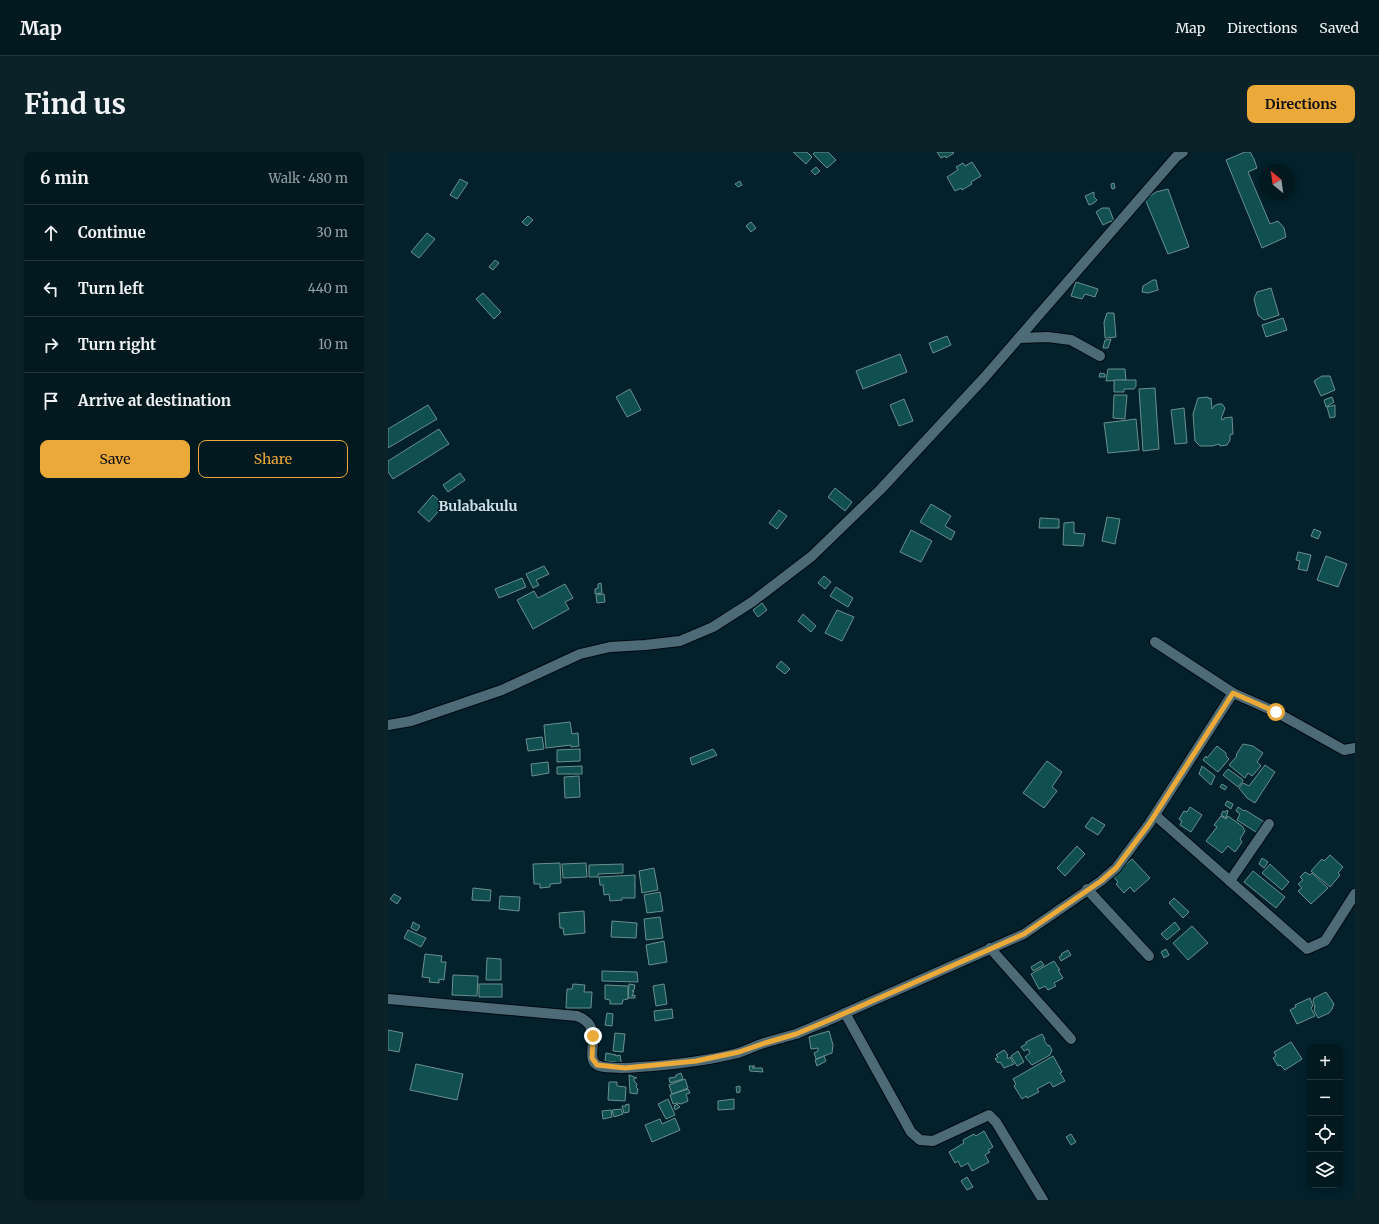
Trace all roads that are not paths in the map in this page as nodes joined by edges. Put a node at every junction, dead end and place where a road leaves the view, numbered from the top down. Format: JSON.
{"nodes":[{"id":1,"x":1183,"y":152,"type":"edge"},
{"id":2,"x":1019,"y":338,"type":"junction"},
{"id":3,"x":1100,"y":356,"type":"dead end"},
{"id":4,"x":1155,"y":642,"type":"dead end"},
{"id":5,"x":1233,"y":693,"type":"junction"},
{"id":6,"x":388,"y":725,"type":"edge"},
{"id":7,"x":1355,"y":748,"type":"edge"},
{"id":8,"x":1155,"y":815,"type":"junction"},
{"id":9,"x":1269,"y":824,"type":"dead end"},
{"id":10,"x":1230,"y":882,"type":"junction"},
{"id":11,"x":1087,"y":890,"type":"junction"},
{"id":12,"x":1355,"y":894,"type":"edge"},
{"id":13,"x":990,"y":948,"type":"junction"},
{"id":14,"x":1149,"y":956,"type":"dead end"},
{"id":15,"x":388,"y":999,"type":"edge"},
{"id":16,"x":845,"y":1013,"type":"junction"},
{"id":17,"x":1071,"y":1039,"type":"dead end"},
{"id":18,"x":1043,"y":1200,"type":"edge"}],
"edges":[{"from":1,"to":2,"type":"street"},
{"from":2,"to":3,"type":"street"},
{"from":2,"to":6,"type":"street"},
{"from":4,"to":5,"type":"street"},
{"from":5,"to":7,"type":"street"},
{"from":5,"to":8,"type":"street"},
{"from":8,"to":10,"type":"street"},
{"from":8,"to":11,"type":"street"},
{"from":9,"to":10,"type":"street"},
{"from":10,"to":12,"type":"street"},
{"from":11,"to":13,"type":"street"},
{"from":11,"to":14,"type":"street"},
{"from":13,"to":16,"type":"street"},
{"from":13,"to":17,"type":"street"},
{"from":15,"to":16,"type":"street"},
{"from":16,"to":18,"type":"street"}]}
